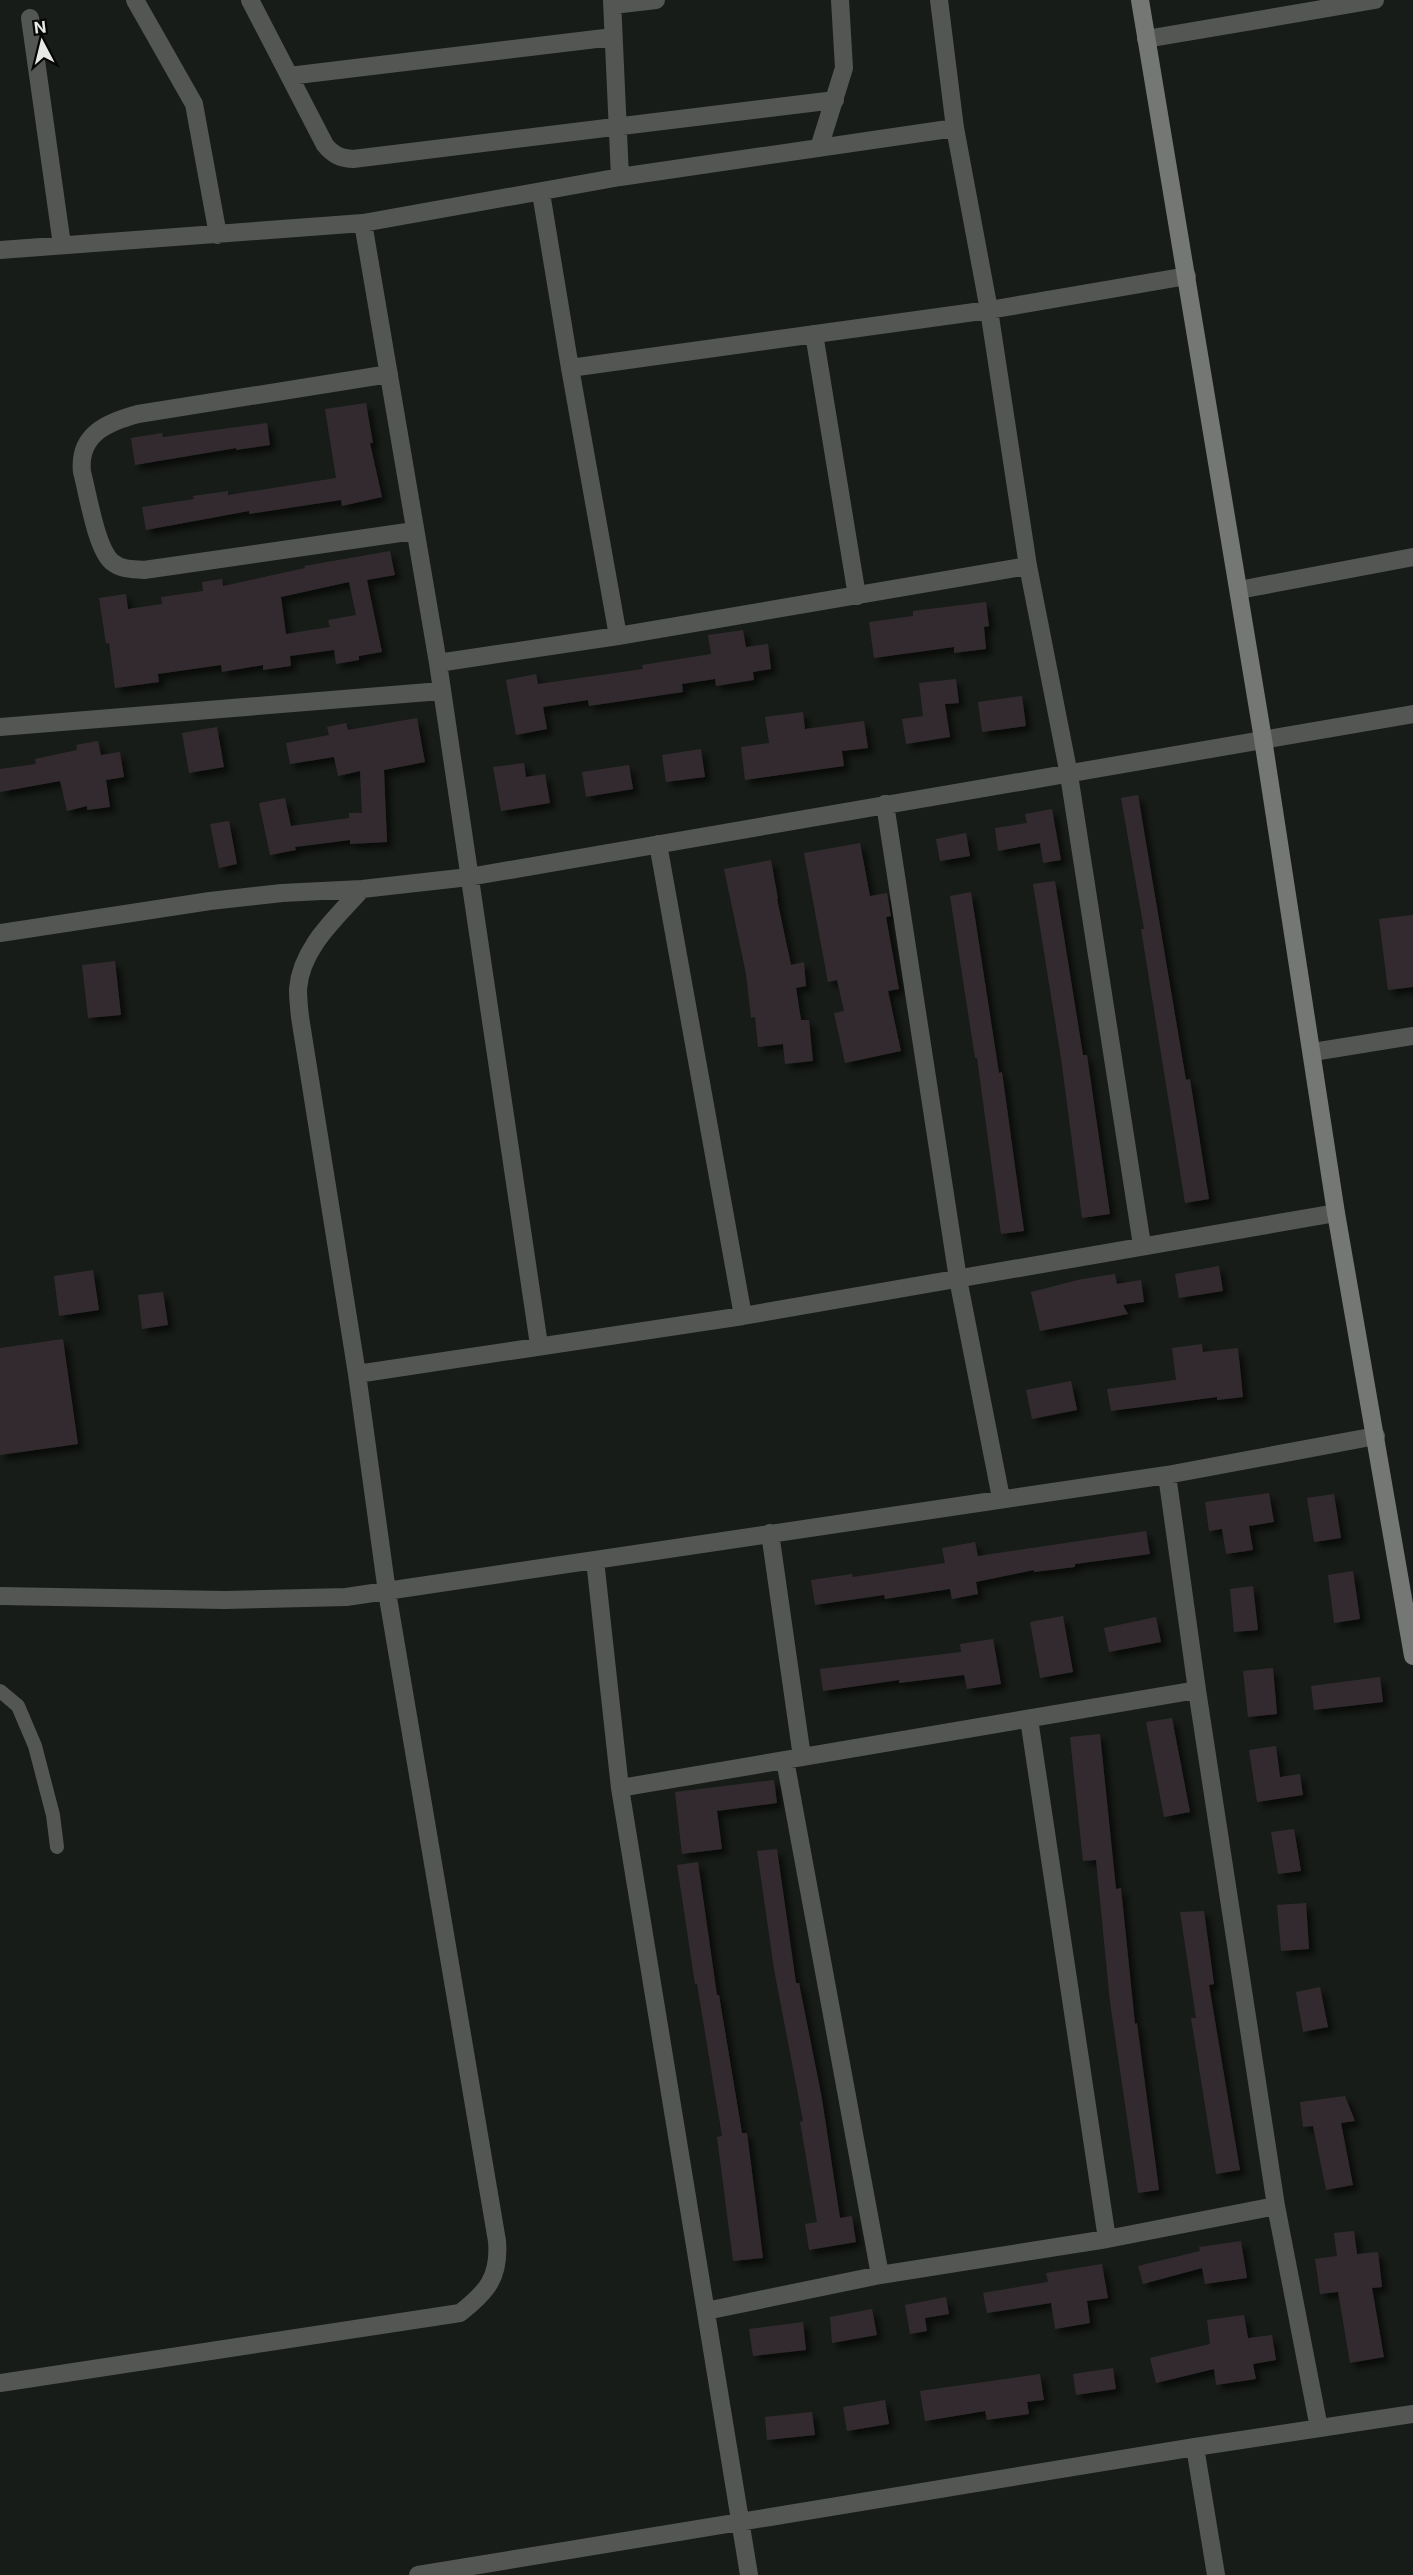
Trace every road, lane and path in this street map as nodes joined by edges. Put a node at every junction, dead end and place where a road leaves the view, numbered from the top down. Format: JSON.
{"nodes":[{"id":1,"x":135,"y":0,"type":"edge"},
{"id":2,"x":250,"y":0,"type":"edge"},
{"id":3,"x":656,"y":0,"type":"edge"},
{"id":4,"x":840,"y":0,"type":"edge"},
{"id":5,"x":939,"y":0,"type":"edge"},
{"id":6,"x":1140,"y":0,"type":"edge"},
{"id":7,"x":1375,"y":0,"type":"edge"},
{"id":8,"x":613,"y":3,"type":"edge"},
{"id":9,"x":30,"y":18,"type":"dead end"},
{"id":10,"x":613,"y":36,"type":"junction"},
{"id":11,"x":1146,"y":39,"type":"junction"},
{"id":12,"x":289,"y":76,"type":"junction"},
{"id":13,"x":835,"y":100,"type":"junction"},
{"id":14,"x":619,"y":127,"type":"junction"},
{"id":15,"x":955,"y":128,"type":"junction"},
{"id":16,"x":819,"y":148,"type":"junction"},
{"id":17,"x":620,"y":177,"type":"junction"},
{"id":18,"x":541,"y":193,"type":"junction"},
{"id":19,"x":363,"y":223,"type":"junction"},
{"id":20,"x":218,"y":235,"type":"junction"},
{"id":21,"x":62,"y":245,"type":"junction"},
{"id":22,"x":0,"y":250,"type":"edge"},
{"id":23,"x":1187,"y":276,"type":"junction"},
{"id":24,"x":989,"y":310,"type":"junction"},
{"id":25,"x":814,"y":334,"type":"junction"},
{"id":26,"x":570,"y":368,"type":"junction"},
{"id":27,"x":389,"y":374,"type":"junction"},
{"id":28,"x":414,"y":531,"type":"junction"},
{"id":29,"x":1413,"y":557,"type":"edge"},
{"id":30,"x":1028,"y":566,"type":"junction"},
{"id":31,"x":1239,"y":590,"type":"junction"},
{"id":32,"x":857,"y":596,"type":"junction"},
{"id":33,"x":618,"y":636,"type":"junction"},
{"id":34,"x":438,"y":663,"type":"junction"},
{"id":35,"x":441,"y":691,"type":"junction"},
{"id":36,"x":1413,"y":714,"type":"edge"},
{"id":37,"x":0,"y":728,"type":"edge"},
{"id":38,"x":1263,"y":739,"type":"junction"},
{"id":39,"x":1069,"y":775,"type":"junction"},
{"id":40,"x":885,"y":804,"type":"junction"},
{"id":41,"x":658,"y":844,"type":"junction"},
{"id":42,"x":469,"y":877,"type":"junction"},
{"id":43,"x":362,"y":890,"type":"junction"},
{"id":44,"x":0,"y":933,"type":"edge"},
{"id":45,"x":1413,"y":1036,"type":"edge"},
{"id":46,"x":1313,"y":1052,"type":"junction"},
{"id":47,"x":1336,"y":1213,"type":"junction"},
{"id":48,"x":1142,"y":1245,"type":"junction"},
{"id":49,"x":958,"y":1280,"type":"junction"},
{"id":50,"x":743,"y":1316,"type":"junction"},
{"id":51,"x":538,"y":1345,"type":"junction"},
{"id":52,"x":357,"y":1374,"type":"junction"},
{"id":53,"x":1376,"y":1437,"type":"junction"},
{"id":54,"x":1167,"y":1475,"type":"junction"},
{"id":55,"x":1001,"y":1498,"type":"junction"},
{"id":56,"x":770,"y":1533,"type":"junction"},
{"id":57,"x":595,"y":1560,"type":"junction"},
{"id":58,"x":387,"y":1592,"type":"junction"},
{"id":59,"x":0,"y":1596,"type":"edge"},
{"id":60,"x":1413,"y":1656,"type":"edge"},
{"id":61,"x":1197,"y":1690,"type":"junction"},
{"id":62,"x":0,"y":1691,"type":"edge"},
{"id":63,"x":1029,"y":1719,"type":"junction"},
{"id":64,"x":794,"y":1758,"type":"junction"},
{"id":65,"x":620,"y":1788,"type":"junction"},
{"id":66,"x":57,"y":1847,"type":"dead end"},
{"id":67,"x":1276,"y":2206,"type":"junction"},
{"id":68,"x":1107,"y":2239,"type":"junction"},
{"id":69,"x":880,"y":2275,"type":"junction"},
{"id":70,"x":706,"y":2311,"type":"junction"},
{"id":71,"x":0,"y":2383,"type":"edge"},
{"id":72,"x":1413,"y":2414,"type":"edge"},
{"id":73,"x":1319,"y":2428,"type":"junction"},
{"id":74,"x":1195,"y":2447,"type":"junction"},
{"id":75,"x":740,"y":2521,"type":"junction"},
{"id":76,"x":418,"y":2575,"type":"edge"},
{"id":77,"x":749,"y":2575,"type":"edge"},
{"id":78,"x":1216,"y":2575,"type":"edge"}],
"edges":[{"from":1,"to":20,"type":"street"},
{"from":2,"to":12,"type":"street"},
{"from":3,"to":8,"type":"street"},
{"from":4,"to":13,"type":"street"},
{"from":5,"to":15,"type":"street"},
{"from":6,"to":11,"type":"street"},
{"from":7,"to":11,"type":"street"},
{"from":8,"to":10,"type":"street"},
{"from":9,"to":21,"type":"street"},
{"from":10,"to":12,"type":"street"},
{"from":10,"to":14,"type":"street"},
{"from":11,"to":23,"type":"street"},
{"from":12,"to":14,"type":"street"},
{"from":13,"to":14,"type":"street"},
{"from":13,"to":16,"type":"street"},
{"from":14,"to":17,"type":"street"},
{"from":15,"to":16,"type":"street"},
{"from":15,"to":24,"type":"street"},
{"from":16,"to":17,"type":"street"},
{"from":17,"to":18,"type":"street"},
{"from":18,"to":19,"type":"street"},
{"from":18,"to":26,"type":"street"},
{"from":19,"to":20,"type":"street"},
{"from":19,"to":27,"type":"street"},
{"from":20,"to":21,"type":"street"},
{"from":21,"to":22,"type":"street"},
{"from":23,"to":24,"type":"street"},
{"from":23,"to":31,"type":"street"},
{"from":24,"to":25,"type":"street"},
{"from":24,"to":30,"type":"street"},
{"from":25,"to":26,"type":"street"},
{"from":25,"to":32,"type":"street"},
{"from":26,"to":33,"type":"street"},
{"from":27,"to":28,"type":"street"},
{"from":27,"to":28,"type":"street"},
{"from":28,"to":34,"type":"street"},
{"from":29,"to":31,"type":"street"},
{"from":30,"to":32,"type":"street"},
{"from":30,"to":39,"type":"street"},
{"from":31,"to":38,"type":"street"},
{"from":32,"to":33,"type":"street"},
{"from":33,"to":34,"type":"street"},
{"from":34,"to":35,"type":"street"},
{"from":35,"to":37,"type":"street"},
{"from":35,"to":42,"type":"street"},
{"from":36,"to":38,"type":"street"},
{"from":38,"to":39,"type":"street"},
{"from":38,"to":46,"type":"street"},
{"from":39,"to":40,"type":"street"},
{"from":39,"to":48,"type":"street"},
{"from":40,"to":41,"type":"street"},
{"from":40,"to":49,"type":"street"},
{"from":41,"to":42,"type":"street"},
{"from":41,"to":50,"type":"street"},
{"from":42,"to":43,"type":"street"},
{"from":42,"to":51,"type":"street"},
{"from":43,"to":44,"type":"street"},
{"from":43,"to":52,"type":"street"},
{"from":45,"to":46,"type":"street"},
{"from":46,"to":47,"type":"street"},
{"from":47,"to":48,"type":"street"},
{"from":47,"to":53,"type":"street"},
{"from":48,"to":49,"type":"street"},
{"from":49,"to":50,"type":"street"},
{"from":49,"to":55,"type":"street"},
{"from":50,"to":51,"type":"street"},
{"from":51,"to":52,"type":"street"},
{"from":52,"to":58,"type":"street"},
{"from":53,"to":54,"type":"street"},
{"from":53,"to":60,"type":"street"},
{"from":54,"to":55,"type":"street"},
{"from":54,"to":61,"type":"street"},
{"from":55,"to":56,"type":"street"},
{"from":56,"to":57,"type":"street"},
{"from":56,"to":64,"type":"street"},
{"from":57,"to":58,"type":"street"},
{"from":57,"to":65,"type":"street"},
{"from":58,"to":59,"type":"street"},
{"from":58,"to":71,"type":"street"},
{"from":61,"to":63,"type":"street"},
{"from":61,"to":67,"type":"street"},
{"from":62,"to":66,"type":"lane"},
{"from":63,"to":64,"type":"street"},
{"from":63,"to":68,"type":"street"},
{"from":64,"to":65,"type":"street"},
{"from":64,"to":69,"type":"street"},
{"from":65,"to":70,"type":"street"},
{"from":67,"to":68,"type":"street"},
{"from":67,"to":73,"type":"street"},
{"from":68,"to":69,"type":"street"},
{"from":69,"to":70,"type":"street"},
{"from":70,"to":75,"type":"street"},
{"from":72,"to":73,"type":"street"},
{"from":73,"to":74,"type":"street"},
{"from":74,"to":75,"type":"street"},
{"from":74,"to":78,"type":"street"},
{"from":75,"to":76,"type":"street"},
{"from":75,"to":77,"type":"street"}]}
